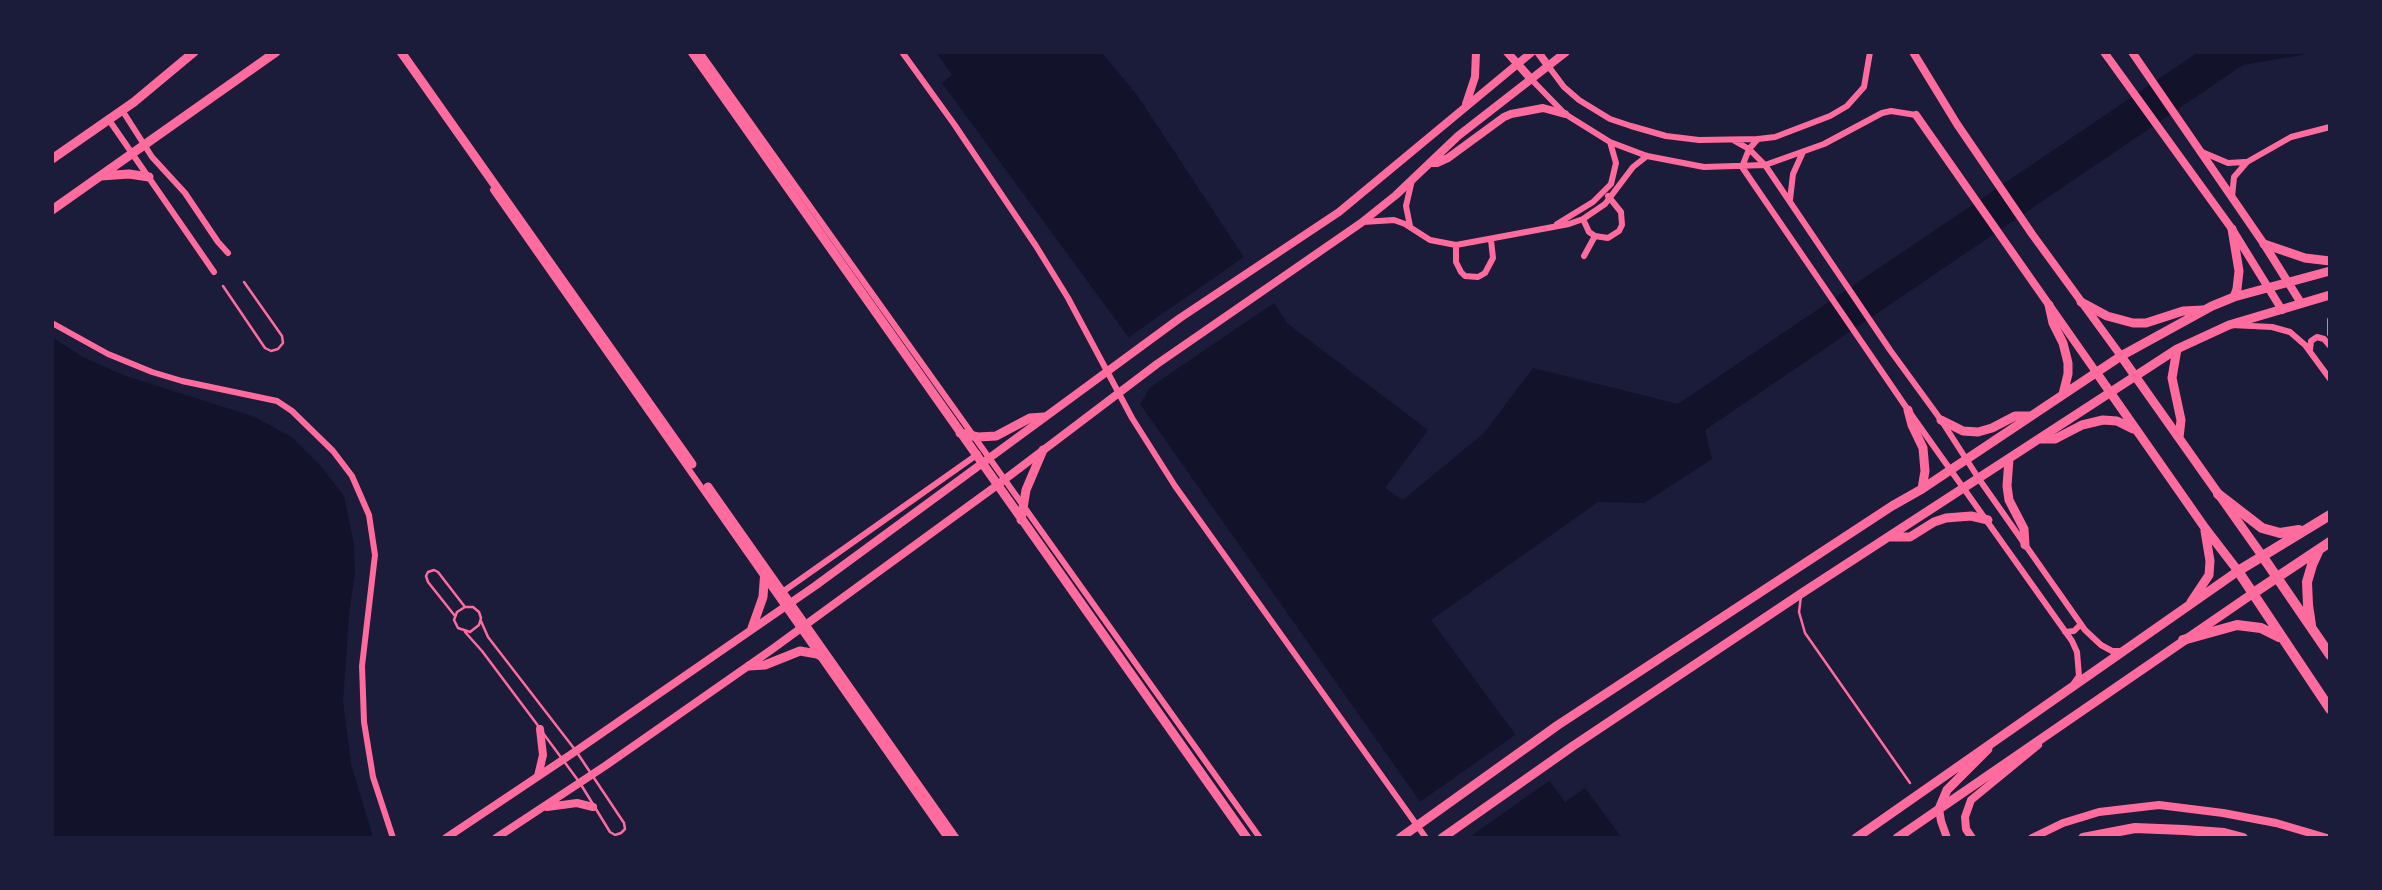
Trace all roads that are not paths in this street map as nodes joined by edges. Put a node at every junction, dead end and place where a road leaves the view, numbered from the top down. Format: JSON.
{"nodes":[{"id":1,"x":194,"y":52,"type":"edge"},
{"id":2,"x":276,"y":52,"type":"edge"},
{"id":3,"x":400,"y":52,"type":"edge"},
{"id":4,"x":692,"y":52,"type":"edge"},
{"id":5,"x":700,"y":52,"type":"edge"},
{"id":6,"x":902,"y":52,"type":"edge"},
{"id":7,"x":1476,"y":52,"type":"edge"},
{"id":8,"x":1507,"y":52,"type":"edge"},
{"id":9,"x":1532,"y":52,"type":"edge"},
{"id":10,"x":1538,"y":52,"type":"edge"},
{"id":11,"x":1566,"y":52,"type":"edge"},
{"id":12,"x":1870,"y":52,"type":"edge"},
{"id":13,"x":1913,"y":52,"type":"edge"},
{"id":14,"x":2104,"y":52,"type":"edge"},
{"id":15,"x":2132,"y":52,"type":"edge"},
{"id":16,"x":1517,"y":64,"type":"junction"},
{"id":17,"x":1549,"y":67,"type":"junction"},
{"id":18,"x":1531,"y":79,"type":"junction"},
{"id":19,"x":1466,"y":105,"type":"junction"},
{"id":20,"x":122,"y":110,"type":"junction"},
{"id":21,"x":1565,"y":114,"type":"junction"},
{"id":22,"x":1916,"y":115,"type":"joint"},
{"id":23,"x":109,"y":120,"type":"junction"},
{"id":24,"x":2329,"y":127,"type":"edge"},
{"id":25,"x":1758,"y":139,"type":"junction"},
{"id":26,"x":1733,"y":140,"type":"junction"},
{"id":27,"x":1610,"y":142,"type":"junction"},
{"id":28,"x":145,"y":145,"type":"junction"},
{"id":29,"x":1749,"y":149,"type":"junction"},
{"id":30,"x":1803,"y":152,"type":"junction"},
{"id":31,"x":2201,"y":152,"type":"junction"},
{"id":32,"x":133,"y":153,"type":"junction"},
{"id":33,"x":1647,"y":156,"type":"junction"},
{"id":34,"x":52,"y":159,"type":"edge"},
{"id":35,"x":2247,"y":162,"type":"junction"},
{"id":36,"x":1431,"y":163,"type":"junction"},
{"id":37,"x":1765,"y":165,"type":"junction"},
{"id":38,"x":1742,"y":167,"type":"junction"},
{"id":39,"x":100,"y":177,"type":"junction"},
{"id":40,"x":149,"y":177,"type":"junction"},
{"id":41,"x":1412,"y":180,"type":"junction"},
{"id":42,"x":1602,"y":195,"type":"junction"},
{"id":43,"x":2232,"y":197,"type":"junction"},
{"id":44,"x":1611,"y":199,"type":"junction"},
{"id":45,"x":1790,"y":201,"type":"junction"},
{"id":46,"x":52,"y":210,"type":"edge"},
{"id":47,"x":1583,"y":219,"type":"junction"},
{"id":48,"x":1361,"y":223,"type":"junction"},
{"id":49,"x":1557,"y":225,"type":"junction"},
{"id":50,"x":1411,"y":228,"type":"junction"},
{"id":51,"x":2232,"y":229,"type":"junction"},
{"id":52,"x":1595,"y":236,"type":"junction"},
{"id":53,"x":1491,"y":240,"type":"junction"},
{"id":54,"x":2264,"y":244,"type":"junction"},
{"id":55,"x":1456,"y":245,"type":"junction"},
{"id":56,"x":228,"y":253,"type":"dead end"},
{"id":57,"x":1584,"y":256,"type":"dead end"},
{"id":58,"x":2329,"y":261,"type":"edge"},
{"id":59,"x":2329,"y":271,"type":"edge"},
{"id":60,"x":214,"y":272,"type":"dead end"},
{"id":61,"x":2287,"y":281,"type":"junction"},
{"id":62,"x":244,"y":282,"type":"dead end"},
{"id":63,"x":223,"y":286,"type":"dead end"},
{"id":64,"x":2268,"y":287,"type":"junction"},
{"id":65,"x":2329,"y":295,"type":"edge"},
{"id":66,"x":2234,"y":297,"type":"junction"},
{"id":67,"x":2081,"y":302,"type":"junction"},
{"id":68,"x":2301,"y":303,"type":"junction"},
{"id":69,"x":2049,"y":305,"type":"junction"},
{"id":70,"x":2204,"y":310,"type":"junction"},
{"id":71,"x":2282,"y":310,"type":"junction"},
{"id":72,"x":2329,"y":320,"type":"edge"},
{"id":73,"x":52,"y":323,"type":"edge"},
{"id":74,"x":2229,"y":325,"type":"junction"},
{"id":75,"x":2329,"y":334,"type":"edge"},
{"id":76,"x":2329,"y":346,"type":"edge"},
{"id":77,"x":2178,"y":349,"type":"junction"},
{"id":78,"x":2310,"y":351,"type":"junction"},
{"id":79,"x":2121,"y":356,"type":"junction"},
{"id":80,"x":2096,"y":372,"type":"junction"},
{"id":81,"x":2136,"y":376,"type":"junction"},
{"id":82,"x":2329,"y":379,"type":"edge"},
{"id":83,"x":2110,"y":393,"type":"junction"},
{"id":84,"x":2062,"y":395,"type":"junction"},
{"id":85,"x":1908,"y":410,"type":"junction"},
{"id":86,"x":2031,"y":416,"type":"junction"},
{"id":87,"x":1044,"y":417,"type":"junction"},
{"id":88,"x":1941,"y":420,"type":"junction"},
{"id":89,"x":2137,"y":432,"type":"junction"},
{"id":90,"x":961,"y":433,"type":"junction"},
{"id":91,"x":2179,"y":438,"type":"junction"},
{"id":92,"x":2040,"y":439,"type":"junction"},
{"id":93,"x":1043,"y":450,"type":"junction"},
{"id":94,"x":983,"y":451,"type":"junction"},
{"id":95,"x":2009,"y":459,"type":"junction"},
{"id":96,"x":1966,"y":460,"type":"junction"},
{"id":97,"x":692,"y":464,"type":"dead end"},
{"id":98,"x":982,"y":464,"type":"junction"},
{"id":99,"x":1951,"y":470,"type":"junction"},
{"id":100,"x":1979,"y":479,"type":"junction"},
{"id":101,"x":996,"y":486,"type":"junction"},
{"id":102,"x":708,"y":487,"type":"dead end"},
{"id":103,"x":1922,"y":489,"type":"junction"},
{"id":104,"x":1964,"y":489,"type":"junction"},
{"id":105,"x":2218,"y":494,"type":"junction"},
{"id":106,"x":2329,"y":515,"type":"edge"},
{"id":107,"x":1021,"y":520,"type":"junction"},
{"id":108,"x":1988,"y":520,"type":"junction"},
{"id":109,"x":2313,"y":526,"type":"junction"},
{"id":110,"x":2205,"y":528,"type":"junction"},
{"id":111,"x":1889,"y":537,"type":"junction"},
{"id":112,"x":2329,"y":542,"type":"edge"},
{"id":113,"x":2025,"y":545,"type":"junction"},
{"id":114,"x":2319,"y":550,"type":"junction"},
{"id":115,"x":2263,"y":556,"type":"junction"},
{"id":116,"x":765,"y":567,"type":"junction"},
{"id":117,"x":2238,"y":571,"type":"junction"},
{"id":118,"x":2278,"y":578,"type":"junction"},
{"id":119,"x":1802,"y":593,"type":"junction"},
{"id":120,"x":2252,"y":594,"type":"junction"},
{"id":121,"x":778,"y":595,"type":"junction"},
{"id":122,"x":790,"y":603,"type":"junction"},
{"id":123,"x":465,"y":607,"type":"junction"},
{"id":124,"x":2186,"y":609,"type":"junction"},
{"id":125,"x":455,"y":616,"type":"junction"},
{"id":126,"x":481,"y":621,"type":"junction"},
{"id":127,"x":2081,"y":624,"type":"junction"},
{"id":128,"x":807,"y":625,"type":"junction"},
{"id":129,"x":752,"y":628,"type":"junction"},
{"id":130,"x":2312,"y":629,"type":"junction"},
{"id":131,"x":465,"y":632,"type":"junction"},
{"id":132,"x":2065,"y":632,"type":"junction"},
{"id":133,"x":2183,"y":640,"type":"junction"},
{"id":134,"x":2283,"y":640,"type":"junction"},
{"id":135,"x":2125,"y":651,"type":"junction"},
{"id":136,"x":2329,"y":655,"type":"edge"},
{"id":137,"x":834,"y":664,"type":"junction"},
{"id":138,"x":749,"y":666,"type":"junction"},
{"id":139,"x":2069,"y":690,"type":"junction"},
{"id":140,"x":2329,"y":709,"type":"edge"},
{"id":141,"x":2063,"y":725,"type":"junction"},
{"id":142,"x":540,"y":729,"type":"junction"},
{"id":143,"x":1992,"y":742,"type":"junction"},
{"id":144,"x":576,"y":751,"type":"junction"},
{"id":145,"x":563,"y":759,"type":"junction"},
{"id":146,"x":592,"y":775,"type":"junction"},
{"id":147,"x":538,"y":776,"type":"junction"},
{"id":148,"x":580,"y":783,"type":"junction"},
{"id":149,"x":1910,"y":783,"type":"dead end"},
{"id":150,"x":593,"y":807,"type":"junction"},
{"id":151,"x":541,"y":808,"type":"junction"},
{"id":152,"x":1939,"y":809,"type":"junction"},
{"id":153,"x":393,"y":838,"type":"edge"},
{"id":154,"x":446,"y":838,"type":"edge"},
{"id":155,"x":496,"y":838,"type":"edge"},
{"id":156,"x":947,"y":838,"type":"edge"},
{"id":157,"x":955,"y":838,"type":"edge"},
{"id":158,"x":1247,"y":838,"type":"edge"},
{"id":159,"x":1260,"y":838,"type":"edge"},
{"id":160,"x":1399,"y":838,"type":"edge"},
{"id":161,"x":1426,"y":838,"type":"edge"},
{"id":162,"x":1443,"y":838,"type":"edge"},
{"id":163,"x":1856,"y":838,"type":"edge"},
{"id":164,"x":1897,"y":838,"type":"edge"},
{"id":165,"x":1947,"y":838,"type":"edge"},
{"id":166,"x":1972,"y":838,"type":"edge"},
{"id":167,"x":2032,"y":838,"type":"edge"},
{"id":168,"x":2083,"y":838,"type":"edge"},
{"id":169,"x":2243,"y":838,"type":"edge"},
{"id":170,"x":2327,"y":838,"type":"edge"}],
"edges":[{"from":1,"to":20,"type":"main road"},
{"from":2,"to":28,"type":"main road"},
{"from":3,"to":97,"type":"main road"},
{"from":3,"to":121,"type":"street"},
{"from":4,"to":90,"type":"main road"},
{"from":5,"to":94,"type":"street"},
{"from":6,"to":161,"type":"street"},
{"from":7,"to":19,"type":"street"},
{"from":8,"to":16,"type":"street"},
{"from":9,"to":16,"type":"street"},
{"from":10,"to":17,"type":"street"},
{"from":11,"to":17,"type":"street"},
{"from":12,"to":25,"type":"street"},
{"from":13,"to":67,"type":"street"},
{"from":14,"to":51,"type":"street"},
{"from":15,"to":31,"type":"street"},
{"from":16,"to":18,"type":"street"},
{"from":16,"to":19,"type":"street"},
{"from":17,"to":18,"type":"street"},
{"from":17,"to":26,"type":"street"},
{"from":18,"to":21,"type":"street"},
{"from":18,"to":36,"type":"street"},
{"from":19,"to":87,"type":"street"},
{"from":20,"to":23,"type":"main road"},
{"from":20,"to":28,"type":"street"},
{"from":21,"to":27,"type":"street"},
{"from":21,"to":36,"type":"street"},
{"from":22,"to":30,"type":"street"},
{"from":22,"to":69,"type":"street"},
{"from":23,"to":32,"type":"street"},
{"from":23,"to":34,"type":"main road"},
{"from":24,"to":35,"type":"street"},
{"from":25,"to":26,"type":"street"},
{"from":25,"to":29,"type":"street"},
{"from":26,"to":29,"type":"street"},
{"from":27,"to":33,"type":"street"},
{"from":27,"to":42,"type":"street"},
{"from":28,"to":32,"type":"main road"},
{"from":28,"to":56,"type":"street"},
{"from":29,"to":37,"type":"street"},
{"from":29,"to":38,"type":"street"},
{"from":30,"to":37,"type":"street"},
{"from":30,"to":45,"type":"street"},
{"from":31,"to":35,"type":"street"},
{"from":31,"to":43,"type":"street"},
{"from":32,"to":39,"type":"main road"},
{"from":32,"to":40,"type":"street"},
{"from":33,"to":38,"type":"street"},
{"from":33,"to":44,"type":"street"},
{"from":35,"to":43,"type":"street"},
{"from":36,"to":41,"type":"street"},
{"from":37,"to":38,"type":"street"},
{"from":37,"to":45,"type":"street"},
{"from":38,"to":85,"type":"street"},
{"from":39,"to":40,"type":"main road"},
{"from":39,"to":46,"type":"main road"},
{"from":40,"to":60,"type":"street"},
{"from":41,"to":48,"type":"street"},
{"from":41,"to":50,"type":"street"},
{"from":42,"to":44,"type":"street"},
{"from":42,"to":47,"type":"street"},
{"from":42,"to":49,"type":"street"},
{"from":43,"to":54,"type":"street"},
{"from":44,"to":47,"type":"street"},
{"from":44,"to":52,"type":"street"},
{"from":45,"to":88,"type":"street"},
{"from":47,"to":49,"type":"street"},
{"from":47,"to":52,"type":"street"},
{"from":48,"to":50,"type":"street"},
{"from":48,"to":93,"type":"street"},
{"from":49,"to":53,"type":"street"},
{"from":50,"to":55,"type":"street"},
{"from":51,"to":64,"type":"street"},
{"from":51,"to":66,"type":"main road"},
{"from":52,"to":57,"type":"street"},
{"from":53,"to":55,"type":"street"},
{"from":53,"to":55,"type":"street"},
{"from":54,"to":58,"type":"main road"},
{"from":54,"to":61,"type":"street"},
{"from":59,"to":61,"type":"main road"},
{"from":61,"to":64,"type":"main road"},
{"from":61,"to":68,"type":"street"},
{"from":62,"to":63,"type":"lane"},
{"from":64,"to":66,"type":"main road"},
{"from":64,"to":71,"type":"street"},
{"from":65,"to":68,"type":"main road"},
{"from":66,"to":70,"type":"main road"},
{"from":67,"to":70,"type":"main road"},
{"from":67,"to":79,"type":"street"},
{"from":68,"to":71,"type":"main road"},
{"from":69,"to":80,"type":"street"},
{"from":69,"to":84,"type":"main road"},
{"from":70,"to":79,"type":"main road"},
{"from":71,"to":74,"type":"main road"},
{"from":72,"to":75,"type":"street"},
{"from":73,"to":153,"type":"street"},
{"from":74,"to":77,"type":"main road"},
{"from":74,"to":78,"type":"street"},
{"from":76,"to":78,"type":"street"},
{"from":77,"to":81,"type":"main road"},
{"from":77,"to":91,"type":"main road"},
{"from":78,"to":82,"type":"street"},
{"from":79,"to":80,"type":"main road"},
{"from":79,"to":81,"type":"main road"},
{"from":80,"to":83,"type":"main road"},
{"from":80,"to":84,"type":"main road"},
{"from":81,"to":83,"type":"main road"},
{"from":81,"to":91,"type":"main road"},
{"from":83,"to":89,"type":"main road"},
{"from":83,"to":92,"type":"main road"},
{"from":84,"to":86,"type":"main road"},
{"from":85,"to":99,"type":"street"},
{"from":85,"to":103,"type":"main road"},
{"from":86,"to":88,"type":"main road"},
{"from":86,"to":96,"type":"main road"},
{"from":87,"to":90,"type":"main road"},
{"from":87,"to":98,"type":"street"},
{"from":88,"to":96,"type":"street"},
{"from":89,"to":92,"type":"main road"},
{"from":89,"to":110,"type":"main road"},
{"from":90,"to":98,"type":"main road"},
{"from":91,"to":105,"type":"main road"},
{"from":92,"to":95,"type":"main road"},
{"from":93,"to":101,"type":"street"},
{"from":93,"to":107,"type":"main road"},
{"from":94,"to":121,"type":"street"},
{"from":94,"to":159,"type":"street"},
{"from":95,"to":100,"type":"main road"},
{"from":95,"to":113,"type":"main road"},
{"from":96,"to":99,"type":"main road"},
{"from":96,"to":100,"type":"street"},
{"from":98,"to":101,"type":"main road"},
{"from":98,"to":122,"type":"street"},
{"from":99,"to":103,"type":"main road"},
{"from":99,"to":104,"type":"street"},
{"from":100,"to":104,"type":"main road"},
{"from":100,"to":113,"type":"street"},
{"from":101,"to":107,"type":"main road"},
{"from":101,"to":128,"type":"street"},
{"from":102,"to":116,"type":"main road"},
{"from":103,"to":160,"type":"main road"},
{"from":104,"to":108,"type":"street"},
{"from":104,"to":111,"type":"main road"},
{"from":105,"to":109,"type":"main road"},
{"from":105,"to":115,"type":"main road"},
{"from":106,"to":109,"type":"main road"},
{"from":107,"to":158,"type":"main road"},
{"from":108,"to":111,"type":"main road"},
{"from":108,"to":132,"type":"street"},
{"from":109,"to":115,"type":"main road"},
{"from":110,"to":117,"type":"main road"},
{"from":110,"to":124,"type":"main road"},
{"from":111,"to":119,"type":"main road"},
{"from":112,"to":114,"type":"main road"},
{"from":113,"to":127,"type":"street"},
{"from":114,"to":118,"type":"main road"},
{"from":114,"to":130,"type":"main road"},
{"from":115,"to":117,"type":"main road"},
{"from":115,"to":118,"type":"main road"},
{"from":116,"to":122,"type":"main road"},
{"from":116,"to":129,"type":"main road"},
{"from":117,"to":120,"type":"main road"},
{"from":117,"to":124,"type":"main road"},
{"from":118,"to":120,"type":"main road"},
{"from":118,"to":130,"type":"main road"},
{"from":119,"to":149,"type":"lane"},
{"from":119,"to":162,"type":"main road"},
{"from":120,"to":133,"type":"main road"},
{"from":120,"to":134,"type":"main road"},
{"from":121,"to":156,"type":"street"},
{"from":122,"to":128,"type":"main road"},
{"from":122,"to":129,"type":"street"},
{"from":123,"to":125,"type":"lane"},
{"from":123,"to":125,"type":"lane"},
{"from":123,"to":126,"type":"lane"},
{"from":124,"to":135,"type":"main road"},
{"from":125,"to":131,"type":"lane"},
{"from":126,"to":131,"type":"lane"},
{"from":126,"to":144,"type":"lane"},
{"from":127,"to":132,"type":"street"},
{"from":127,"to":135,"type":"street"},
{"from":128,"to":137,"type":"main road"},
{"from":128,"to":138,"type":"street"},
{"from":129,"to":144,"type":"street"},
{"from":130,"to":136,"type":"main road"},
{"from":131,"to":142,"type":"lane"},
{"from":132,"to":139,"type":"street"},
{"from":133,"to":134,"type":"main road"},
{"from":133,"to":141,"type":"main road"},
{"from":134,"to":140,"type":"main road"},
{"from":135,"to":139,"type":"main road"},
{"from":137,"to":138,"type":"main road"},
{"from":137,"to":157,"type":"main road"},
{"from":138,"to":146,"type":"street"},
{"from":139,"to":143,"type":"main road"},
{"from":141,"to":152,"type":"main road"},
{"from":141,"to":166,"type":"street"},
{"from":142,"to":145,"type":"lane"},
{"from":142,"to":147,"type":"street"},
{"from":143,"to":152,"type":"main road"},
{"from":143,"to":163,"type":"main road"},
{"from":144,"to":145,"type":"street"},
{"from":144,"to":146,"type":"lane"},
{"from":145,"to":147,"type":"street"},
{"from":145,"to":148,"type":"lane"},
{"from":146,"to":148,"type":"street"},
{"from":146,"to":150,"type":"lane"},
{"from":147,"to":154,"type":"street"},
{"from":148,"to":150,"type":"lane"},
{"from":148,"to":151,"type":"street"},
{"from":150,"to":151,"type":"street"},
{"from":151,"to":155,"type":"street"},
{"from":152,"to":164,"type":"main road"},
{"from":152,"to":165,"type":"street"},
{"from":167,"to":170,"type":"street"},
{"from":168,"to":169,"type":"main road"}]}
